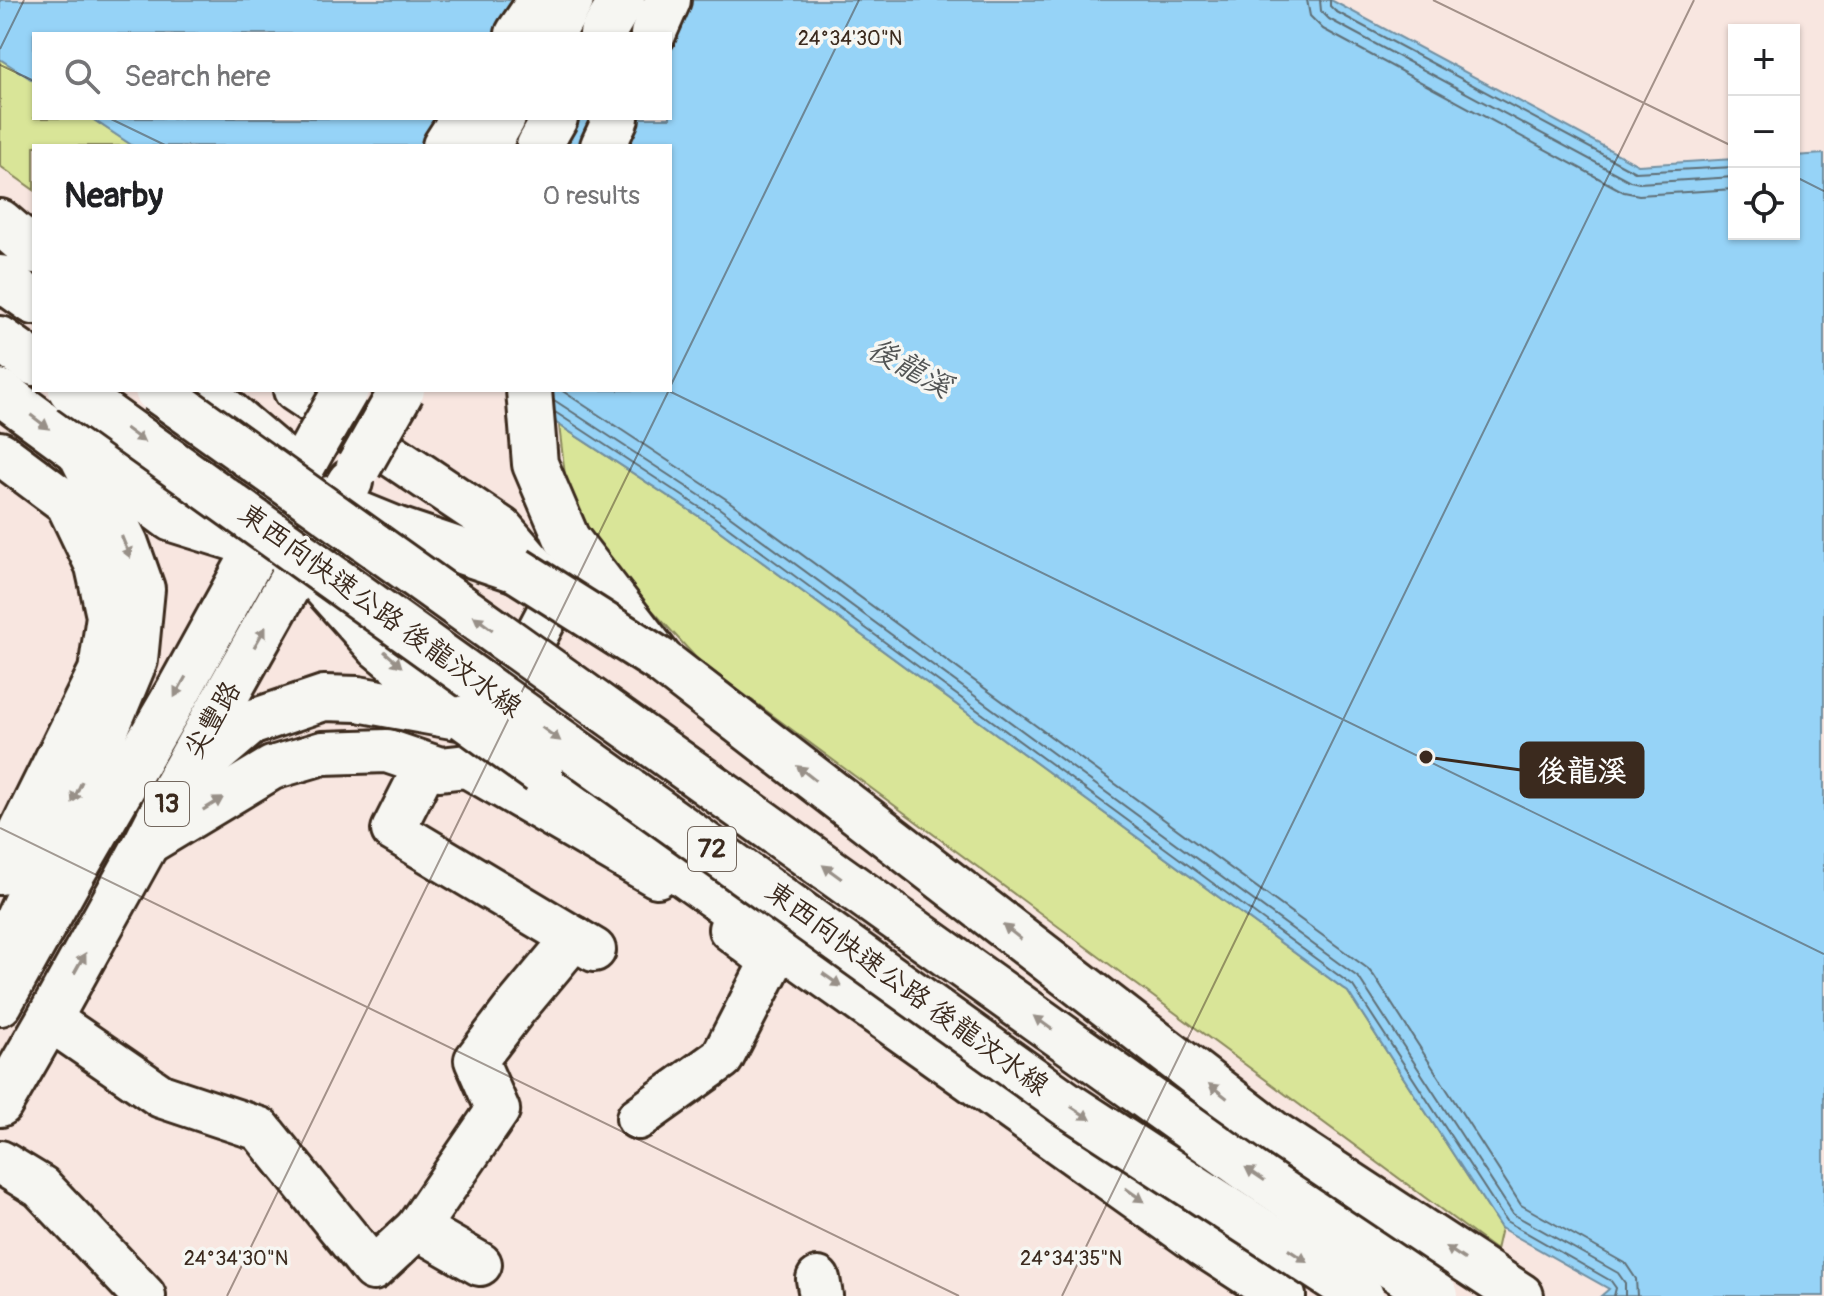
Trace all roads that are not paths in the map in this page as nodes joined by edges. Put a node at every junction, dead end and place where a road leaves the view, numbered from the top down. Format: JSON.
{"nodes":[{"id":1,"x":541,"y":0,"type":"edge"},
{"id":2,"x":571,"y":0,"type":"edge"},
{"id":3,"x":622,"y":0,"type":"edge"},
{"id":4,"x":668,"y":0,"type":"edge"},
{"id":5,"x":519,"y":32,"type":"edge"},
{"id":6,"x":553,"y":32,"type":"edge"},
{"id":7,"x":603,"y":32,"type":"edge"},
{"id":8,"x":654,"y":32,"type":"edge"},
{"id":9,"x":462,"y":120,"type":"edge"},
{"id":10,"x":502,"y":120,"type":"edge"},
{"id":11,"x":554,"y":120,"type":"edge"},
{"id":12,"x":615,"y":120,"type":"edge"},
{"id":13,"x":446,"y":144,"type":"edge"},
{"id":14,"x":488,"y":144,"type":"edge"},
{"id":15,"x":540,"y":144,"type":"edge"},
{"id":16,"x":604,"y":144,"type":"edge"},
{"id":17,"x":0,"y":191,"type":"edge"},
{"id":18,"x":32,"y":211,"type":"edge"},
{"id":19,"x":0,"y":222,"type":"edge"},
{"id":20,"x":0,"y":240,"type":"edge"},
{"id":21,"x":32,"y":251,"type":"edge"},
{"id":22,"x":32,"y":252,"type":"edge"},
{"id":23,"x":0,"y":278,"type":"edge"},
{"id":24,"x":32,"y":301,"type":"edge"},
{"id":25,"x":0,"y":339,"type":"edge"},
{"id":26,"x":32,"y":362,"type":"edge"},
{"id":27,"x":0,"y":392,"type":"edge"},
{"id":28,"x":74,"y":392,"type":"edge"},
{"id":29,"x":160,"y":392,"type":"edge"},
{"id":30,"x":204,"y":392,"type":"edge"},
{"id":31,"x":298,"y":392,"type":"edge"},
{"id":32,"x":345,"y":392,"type":"edge"},
{"id":33,"x":401,"y":392,"type":"edge"},
{"id":34,"x":529,"y":392,"type":"edge"},
{"id":35,"x":81,"y":452,"type":"junction"},
{"id":36,"x":0,"y":453,"type":"edge"},
{"id":37,"x":308,"y":456,"type":"junction"},
{"id":38,"x":336,"y":505,"type":"junction"},
{"id":39,"x":262,"y":539,"type":"junction"},
{"id":40,"x":302,"y":561,"type":"junction"},
{"id":41,"x":661,"y":661,"type":"junction"},
{"id":42,"x":465,"y":718,"type":"junction"},
{"id":43,"x":426,"y":765,"type":"junction"},
{"id":44,"x":467,"y":766,"type":"junction"},
{"id":45,"x":175,"y":787,"type":"junction"},
{"id":46,"x":146,"y":844,"type":"junction"},
{"id":47,"x":0,"y":873,"type":"edge"},
{"id":48,"x":0,"y":970,"type":"edge"},
{"id":49,"x":0,"y":1003,"type":"edge"},
{"id":50,"x":49,"y":1019,"type":"junction"},
{"id":51,"x":0,"y":1104,"type":"edge"},
{"id":52,"x":638,"y":1118,"type":"dead end"},
{"id":53,"x":0,"y":1162,"type":"edge"},
{"id":54,"x":417,"y":1228,"type":"junction"},
{"id":55,"x":480,"y":1264,"type":"dead end"},
{"id":56,"x":377,"y":1283,"type":"edge"},
{"id":57,"x":144,"y":1296,"type":"edge"},
{"id":58,"x":1283,"y":1296,"type":"edge"},
{"id":59,"x":1361,"y":1296,"type":"edge"},
{"id":60,"x":1436,"y":1296,"type":"edge"},
{"id":61,"x":1521,"y":1296,"type":"edge"}],
"edges":[{"from":1,"to":5,"type":"main road"},
{"from":2,"to":6,"type":"main road"},
{"from":3,"to":7,"type":"main road"},
{"from":4,"to":8,"type":"main road"},
{"from":9,"to":13,"type":"main road"},
{"from":10,"to":14,"type":"main road"},
{"from":11,"to":15,"type":"main road"},
{"from":12,"to":16,"type":"main road"},
{"from":17,"to":18,"type":"main road"},
{"from":19,"to":21,"type":"main road"},
{"from":20,"to":22,"type":"lane"},
{"from":23,"to":24,"type":"main road"},
{"from":25,"to":26,"type":"main road"},
{"from":27,"to":35,"type":"main road","one_way":true},
{"from":28,"to":59,"type":"main road","name":"東西向快速公路 後龍汶水線","number":"72","one_way":true,"bridge":true},
{"from":60,"to":29,"type":"main road","name":"東西向快速公路 後龍汶水線","number":"72","one_way":true,"bridge":true},
{"from":30,"to":37,"type":"main road"},
{"from":31,"to":44,"type":"lane"},
{"from":32,"to":37,"type":"main road","number":"13","bridge":true},
{"from":33,"to":38,"type":"main road","number":"13","bridge":true},
{"from":34,"to":41,"type":"main road"},
{"from":35,"to":39,"type":"main road"},
{"from":35,"to":48,"type":"main road","one_way":true},
{"from":36,"to":47,"type":"lane"},
{"from":37,"to":38,"type":"main road"},
{"from":37,"to":39,"type":"main road","name":"尖豐路","number":"13"},
{"from":38,"to":40,"type":"main road","name":"尖豐路","number":"13"},
{"from":38,"to":41,"type":"main road","bridge":true},
{"from":39,"to":40,"type":"main road"},
{"from":39,"to":49,"type":"main road","name":"尖豐路","number":"13","one_way":true},
{"from":40,"to":42,"type":"main road","one_way":true},
{"from":45,"to":40,"type":"main road","name":"尖豐路","number":"13","one_way":true},
{"from":61,"to":41,"type":"main road","one_way":true},
{"from":42,"to":45,"type":"main road"},
{"from":42,"to":58,"type":"main road","one_way":true,"bridge":true},
{"from":43,"to":44,"type":"lane"},
{"from":46,"to":43,"type":"lane","one_way":true},
{"from":43,"to":54,"type":"lane"},
{"from":44,"to":52,"type":"lane"},
{"from":45,"to":46,"type":"main road","name":"尖豐路","number":"13"},
{"from":50,"to":46,"type":"main road","name":"尖豐路","number":"13","one_way":true},
{"from":50,"to":51,"type":"main road","name":"尖豐路","number":"13"},
{"from":50,"to":56,"type":"lane"},
{"from":53,"to":57,"type":"lane"},
{"from":54,"to":55,"type":"lane"},
{"from":54,"to":56,"type":"lane"}]}
